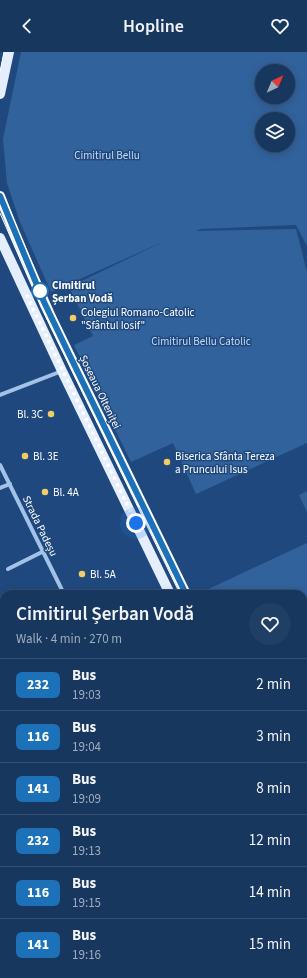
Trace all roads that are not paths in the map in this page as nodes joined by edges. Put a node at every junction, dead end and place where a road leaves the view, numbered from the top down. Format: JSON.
{"nodes":[{"id":1,"x":9,"y":52,"type":"edge"},
{"id":2,"x":0,"y":94,"type":"edge"},
{"id":3,"x":0,"y":196,"type":"edge"},
{"id":4,"x":0,"y":238,"type":"edge"},
{"id":5,"x":62,"y":371,"type":"junction"},
{"id":6,"x":0,"y":395,"type":"edge"},
{"id":7,"x":0,"y":465,"type":"edge"},
{"id":8,"x":10,"y":484,"type":"junction"},
{"id":9,"x":0,"y":488,"type":"edge"},
{"id":10,"x":42,"y":552,"type":"junction"},
{"id":11,"x":8,"y":569,"type":"dead end"},
{"id":12,"x":62,"y":590,"type":"edge"},
{"id":13,"x":168,"y":590,"type":"edge"},
{"id":14,"x":184,"y":590,"type":"edge"}],
"edges":[{"from":1,"to":2,"type":"main road"},
{"from":3,"to":14,"type":"main road","name":"Șoseaua Olteniței"},
{"from":4,"to":5,"type":"main road"},
{"from":5,"to":6,"type":"street"},
{"from":5,"to":13,"type":"main road"},
{"from":7,"to":8,"type":"street","name":"Strada Padeșu"},
{"from":8,"to":9,"type":"street"},
{"from":8,"to":10,"type":"street","name":"Strada Padeșu"},
{"from":10,"to":11,"type":"street"},
{"from":10,"to":12,"type":"street","name":"Strada Padeșu"}]}
